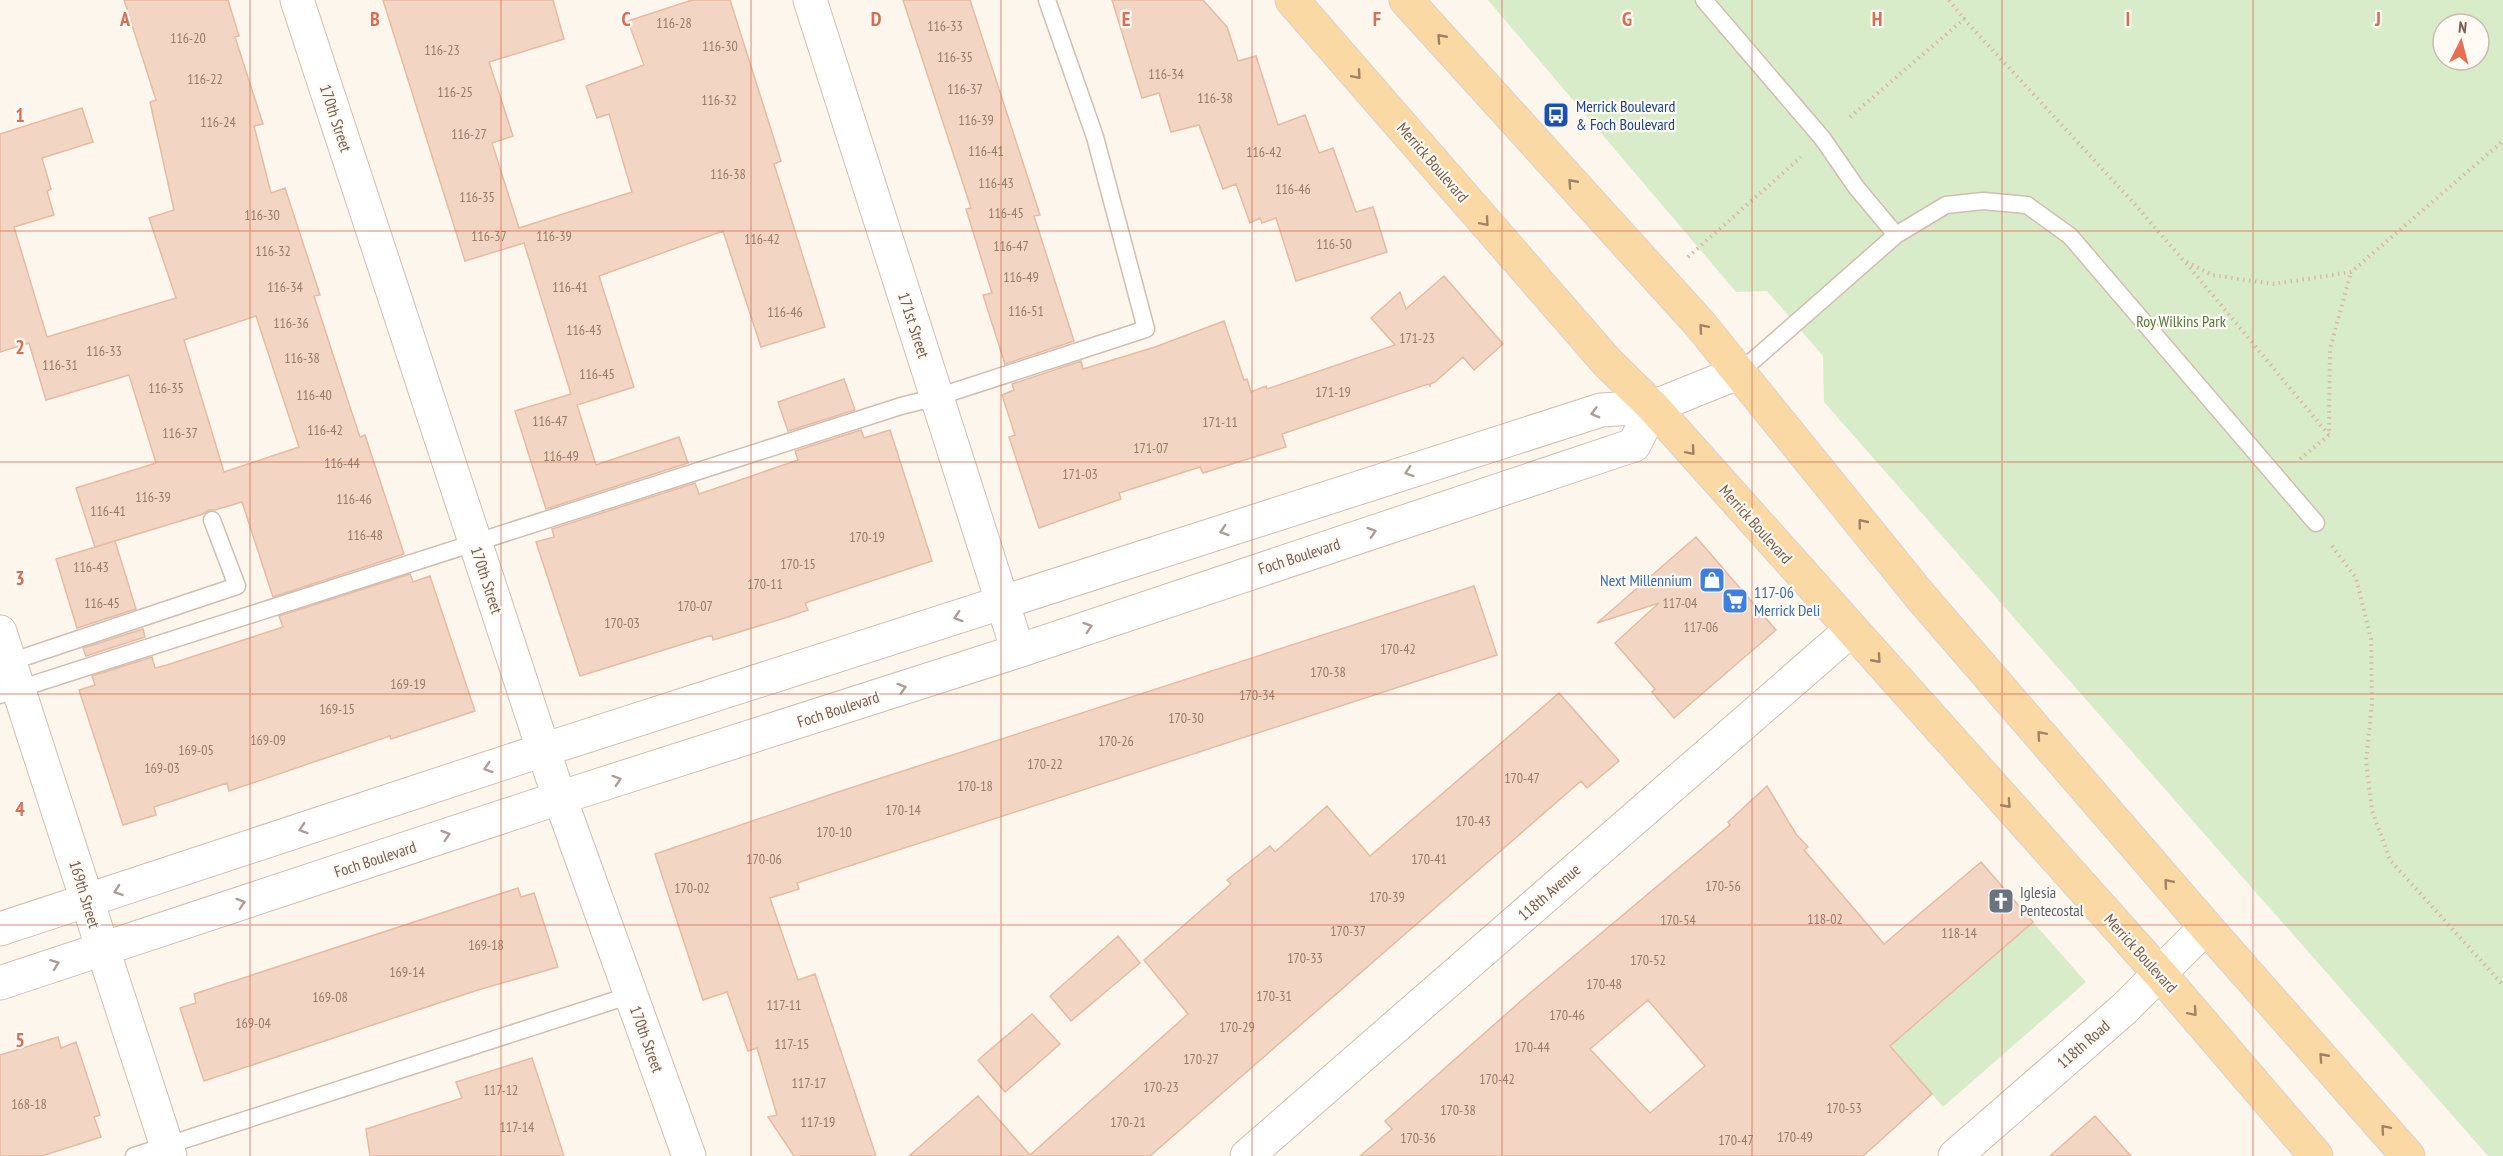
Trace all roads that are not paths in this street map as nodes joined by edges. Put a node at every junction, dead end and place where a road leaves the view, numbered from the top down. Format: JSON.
{"nodes":[{"id":1,"x":297,"y":0,"type":"edge"},
{"id":2,"x":810,"y":0,"type":"edge"},
{"id":3,"x":1047,"y":0,"type":"edge"},
{"id":4,"x":1292,"y":0,"type":"edge"},
{"id":5,"x":1406,"y":0,"type":"edge"},
{"id":6,"x":1704,"y":0,"type":"edge"},
{"id":7,"x":1896,"y":235,"type":"junction"},
{"id":8,"x":1740,"y":372,"type":"junction"},
{"id":9,"x":937,"y":397,"type":"junction"},
{"id":10,"x":1653,"y":407,"type":"junction"},
{"id":11,"x":212,"y":520,"type":"dead end"},
{"id":12,"x":2316,"y":523,"type":"road end"},
{"id":13,"x":475,"y":543,"type":"junction"},
{"id":14,"x":1003,"y":602,"type":"junction"},
{"id":15,"x":1851,"y":630,"type":"junction"},
{"id":16,"x":0,"y":632,"type":"edge"},
{"id":17,"x":1018,"y":651,"type":"junction"},
{"id":18,"x":10,"y":683,"type":"edge"},
{"id":19,"x":543,"y":750,"type":"junction"},
{"id":20,"x":561,"y":798,"type":"junction"},
{"id":21,"x":87,"y":901,"type":"junction"},
{"id":22,"x":2206,"y":927,"type":"junction"},
{"id":23,"x":0,"y":929,"type":"edge"},
{"id":24,"x":102,"y":950,"type":"junction"},
{"id":25,"x":2161,"y":975,"type":"junction"},
{"id":26,"x":0,"y":983,"type":"edge"},
{"id":27,"x":631,"y":995,"type":"junction"},
{"id":28,"x":168,"y":1150,"type":"edge"},
{"id":29,"x":134,"y":1156,"type":"edge"},
{"id":30,"x":688,"y":1156,"type":"edge"},
{"id":31,"x":1247,"y":1156,"type":"edge"},
{"id":32,"x":1954,"y":1156,"type":"edge"},
{"id":33,"x":2316,"y":1156,"type":"edge"},
{"id":34,"x":2408,"y":1156,"type":"edge"}],
"edges":[{"from":1,"to":13,"type":"street","name":"170th Street"},
{"from":2,"to":9,"type":"street","name":"171st Street"},
{"from":3,"to":9,"type":"lane"},
{"from":4,"to":10,"type":"main road","name":"Merrick Boulevard","one_way":true},
{"from":8,"to":5,"type":"main road","one_way":true},
{"from":6,"to":7,"type":"lane"},
{"from":7,"to":8,"type":"lane"},
{"from":7,"to":12,"type":"lane"},
{"from":8,"to":10,"type":"street"},
{"from":22,"to":8,"type":"main road","one_way":true},
{"from":9,"to":13,"type":"lane"},
{"from":9,"to":14,"type":"street","name":"171st Street"},
{"from":10,"to":14,"type":"street","one_way":true},
{"from":10,"to":15,"type":"main road","name":"Merrick Boulevard","one_way":true},
{"from":17,"to":10,"type":"street","name":"Foch Boulevard","one_way":true},
{"from":11,"to":18,"type":"lane"},
{"from":13,"to":18,"type":"lane"},
{"from":13,"to":19,"type":"street","name":"170th Street"},
{"from":14,"to":17,"type":"street","name":"171st Street"},
{"from":14,"to":19,"type":"street","one_way":true},
{"from":15,"to":25,"type":"main road","name":"Merrick Boulevard","one_way":true},
{"from":15,"to":31,"type":"street","name":"118th Avenue"},
{"from":16,"to":18,"type":"street","name":"169th Street"},
{"from":20,"to":17,"type":"street","name":"Foch Boulevard","one_way":true},
{"from":18,"to":21,"type":"street","name":"169th Street"},
{"from":19,"to":20,"type":"street","name":"170th Street"},
{"from":19,"to":21,"type":"street","one_way":true},
{"from":24,"to":20,"type":"street","name":"Foch Boulevard","one_way":true},
{"from":20,"to":27,"type":"street","name":"170th Street"},
{"from":21,"to":23,"type":"street"},
{"from":21,"to":24,"type":"street","name":"169th Street"},
{"from":22,"to":25,"type":"street","name":"118th Road"},
{"from":34,"to":22,"type":"main road","one_way":true},
{"from":26,"to":24,"type":"street","name":"Foch Boulevard","one_way":true},
{"from":24,"to":28,"type":"street","name":"169th Street"},
{"from":25,"to":32,"type":"street","name":"118th Road"},
{"from":25,"to":33,"type":"main road","name":"Merrick Boulevard","one_way":true},
{"from":27,"to":28,"type":"lane"},
{"from":27,"to":30,"type":"street","name":"170th Street"},
{"from":28,"to":29,"type":"lane"}]}
